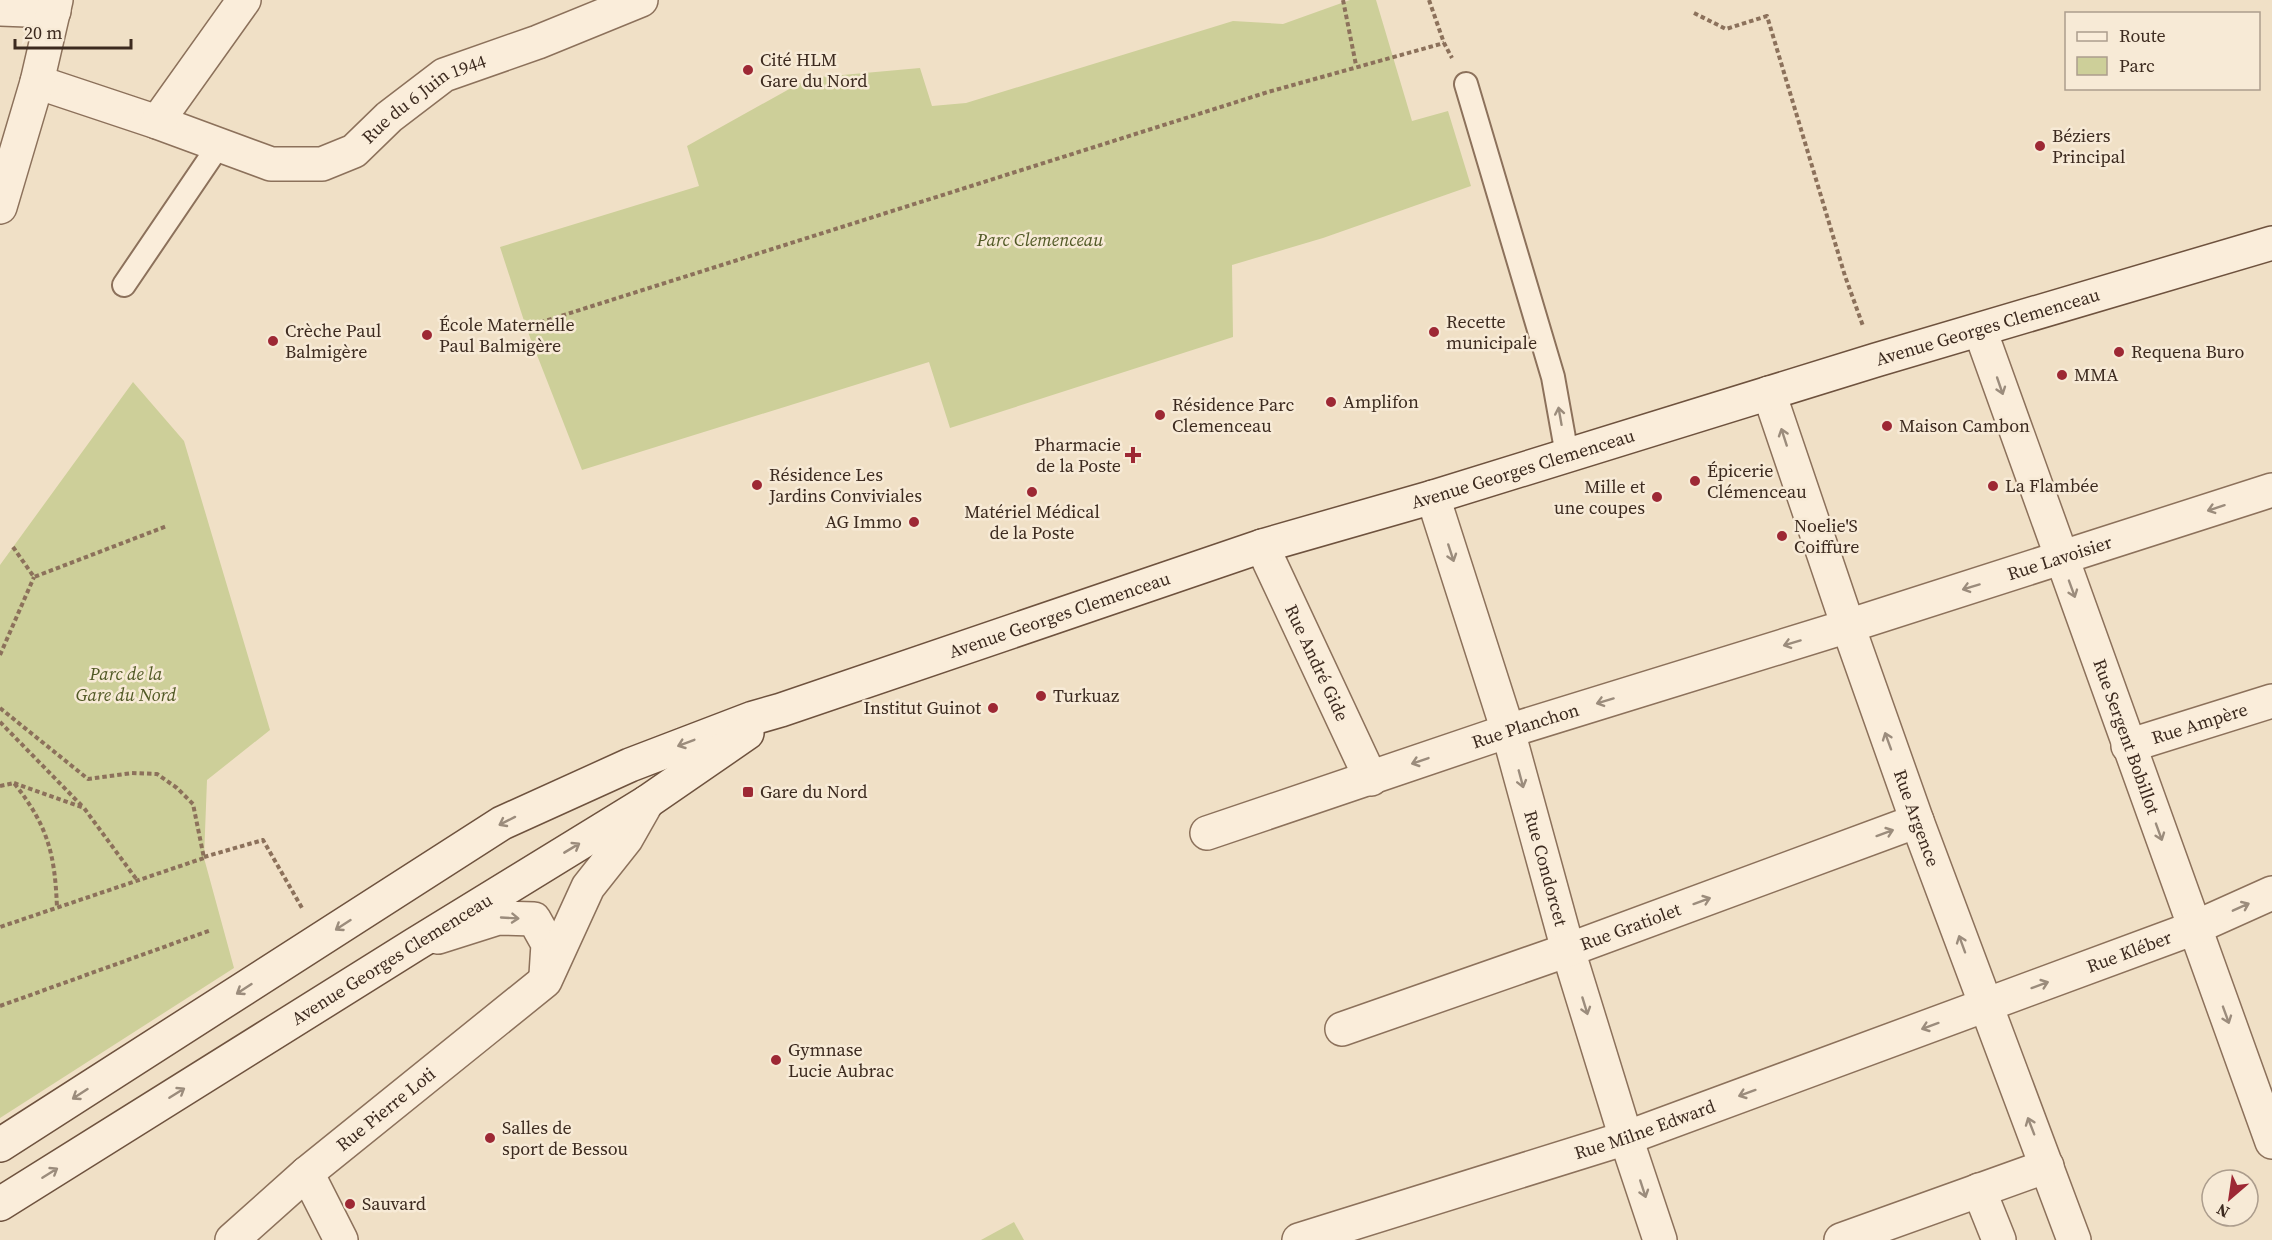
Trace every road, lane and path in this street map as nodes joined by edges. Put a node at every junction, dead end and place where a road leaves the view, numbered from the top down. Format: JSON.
{"nodes":[{"id":1,"x":244,"y":0,"type":"edge"},
{"id":2,"x":641,"y":0,"type":"edge"},
{"id":3,"x":1343,"y":0,"type":"edge"},
{"id":4,"x":1429,"y":0,"type":"edge"},
{"id":5,"x":55,"y":6,"type":"edge"},
{"id":6,"x":0,"y":9,"type":"edge"},
{"id":7,"x":1694,"y":14,"type":"dead end"},
{"id":8,"x":1444,"y":42,"type":"junction"},
{"id":9,"x":1356,"y":65,"type":"junction"},
{"id":10,"x":37,"y":82,"type":"junction"},
{"id":11,"x":1466,"y":84,"type":"joint"},
{"id":12,"x":157,"y":122,"type":"junction"},
{"id":13,"x":219,"y":145,"type":"junction"},
{"id":14,"x":1,"y":201,"type":"edge"},
{"id":15,"x":2272,"y":243,"type":"edge"},
{"id":16,"x":124,"y":285,"type":"dead end"},
{"id":17,"x":526,"y":327,"type":"dead end"},
{"id":18,"x":1980,"y":330,"type":"junction"},
{"id":19,"x":1876,"y":360,"type":"junction"},
{"id":20,"x":1769,"y":393,"type":"junction"},
{"id":21,"x":1567,"y":455,"type":"junction"},
{"id":22,"x":2272,"y":490,"type":"edge"},
{"id":23,"x":1433,"y":497,"type":"junction"},
{"id":24,"x":167,"y":526,"type":"dead end"},
{"id":25,"x":1262,"y":546,"type":"junction"},
{"id":26,"x":13,"y":547,"type":"dead end"},
{"id":27,"x":2061,"y":559,"type":"junction"},
{"id":28,"x":34,"y":577,"type":"junction"},
{"id":29,"x":1848,"y":626,"type":"junction"},
{"id":30,"x":0,"y":654,"type":"edge"},
{"id":31,"x":2272,"y":701,"type":"edge"},
{"id":32,"x":0,"y":708,"type":"edge"},
{"id":33,"x":781,"y":710,"type":"junction"},
{"id":34,"x":0,"y":722,"type":"edge"},
{"id":35,"x":1508,"y":731,"type":"junction"},
{"id":36,"x":2128,"y":746,"type":"junction"},
{"id":37,"x":1371,"y":778,"type":"junction"},
{"id":38,"x":14,"y":783,"type":"junction"},
{"id":39,"x":0,"y":786,"type":"edge"},
{"id":40,"x":647,"y":802,"type":"junction"},
{"id":41,"x":84,"y":808,"type":"junction"},
{"id":42,"x":1917,"y":821,"type":"junction"},
{"id":43,"x":1207,"y":833,"type":"dead end"},
{"id":44,"x":204,"y":858,"type":"junction"},
{"id":45,"x":137,"y":880,"type":"junction"},
{"id":46,"x":2272,"y":893,"type":"edge"},
{"id":47,"x":57,"y":908,"type":"junction"},
{"id":48,"x":0,"y":927,"type":"edge"},
{"id":49,"x":2194,"y":928,"type":"junction"},
{"id":50,"x":211,"y":930,"type":"dead end"},
{"id":51,"x":321,"y":939,"type":"junction"},
{"id":52,"x":414,"y":945,"type":"junction"},
{"id":53,"x":1568,"y":950,"type":"junction"},
{"id":54,"x":545,"y":981,"type":"junction"},
{"id":55,"x":0,"y":1006,"type":"edge"},
{"id":56,"x":1985,"y":1006,"type":"junction"},
{"id":57,"x":1342,"y":1029,"type":"dead end"},
{"id":58,"x":1626,"y":1137,"type":"junction"},
{"id":59,"x":2272,"y":1142,"type":"edge"},
{"id":60,"x":0,"y":1145,"type":"edge"},
{"id":61,"x":2047,"y":1166,"type":"junction"},
{"id":62,"x":307,"y":1173,"type":"junction"},
{"id":63,"x":1979,"y":1190,"type":"junction"},
{"id":64,"x":0,"y":1204,"type":"edge"},
{"id":65,"x":232,"y":1240,"type":"edge"},
{"id":66,"x":341,"y":1240,"type":"edge"},
{"id":67,"x":1299,"y":1240,"type":"edge"},
{"id":68,"x":1660,"y":1240,"type":"edge"},
{"id":69,"x":1841,"y":1240,"type":"edge"},
{"id":70,"x":1999,"y":1240,"type":"edge"},
{"id":71,"x":2074,"y":1240,"type":"edge"}],
"edges":[{"from":1,"to":12,"type":"street"},
{"from":2,"to":13,"type":"street","name":"Rue du 6 Juin 1944"},
{"from":3,"to":9,"type":"path"},
{"from":4,"to":8,"type":"path"},
{"from":5,"to":6,"type":"street"},
{"from":5,"to":10,"type":"street"},
{"from":7,"to":19,"type":"path"},
{"from":8,"to":9,"type":"path"},
{"from":8,"to":11,"type":"path"},
{"from":9,"to":17,"type":"path"},
{"from":10,"to":12,"type":"street","name":"Rue du 6 Juin 1944"},
{"from":10,"to":14,"type":"street"},
{"from":21,"to":11,"type":"lane","one_way":true},
{"from":12,"to":13,"type":"street","name":"Rue du 6 Juin 1944"},
{"from":13,"to":16,"type":"lane"},
{"from":15,"to":18,"type":"street","name":"Avenue Georges Clemenceau"},
{"from":18,"to":19,"type":"street","name":"Avenue Georges Clemenceau"},
{"from":18,"to":27,"type":"street","name":"Rue Sergent Bobillot","one_way":true},
{"from":19,"to":20,"type":"street","name":"Avenue Georges Clemenceau"},
{"from":20,"to":21,"type":"street","name":"Avenue Georges Clemenceau"},
{"from":29,"to":20,"type":"street","name":"Rue Argence","one_way":true},
{"from":21,"to":23,"type":"street","name":"Avenue Georges Clemenceau"},
{"from":22,"to":27,"type":"street","name":"Rue Lavoisier","one_way":true},
{"from":23,"to":25,"type":"street","name":"Avenue Georges Clemenceau"},
{"from":23,"to":35,"type":"street","name":"Rue Condorcet","one_way":true},
{"from":24,"to":28,"type":"path"},
{"from":25,"to":33,"type":"street","name":"Avenue Georges Clemenceau"},
{"from":25,"to":37,"type":"street","name":"Rue André Gide"},
{"from":26,"to":28,"type":"path"},
{"from":27,"to":29,"type":"street","name":"Rue Lavoisier","one_way":true},
{"from":27,"to":36,"type":"street","name":"Rue Sergent Bobillot","one_way":true},
{"from":28,"to":30,"type":"path"},
{"from":29,"to":35,"type":"street","name":"Rue Planchon","one_way":true},
{"from":42,"to":29,"type":"street","name":"Rue Argence","one_way":true},
{"from":31,"to":36,"type":"street","name":"Rue Ampère"},
{"from":32,"to":44,"type":"path"},
{"from":33,"to":40,"type":"street","name":"Avenue Georges Clemenceau"},
{"from":33,"to":51,"type":"street","name":"Avenue Georges Clemenceau","one_way":true},
{"from":34,"to":41,"type":"path"},
{"from":35,"to":37,"type":"street","name":"Rue Planchon","one_way":true},
{"from":35,"to":53,"type":"street","name":"Rue Condorcet","one_way":true},
{"from":36,"to":49,"type":"street","name":"Rue Sergent Bobillot","one_way":true},
{"from":37,"to":43,"type":"street","name":"Rue Planchon"},
{"from":38,"to":39,"type":"path"},
{"from":38,"to":41,"type":"path"},
{"from":38,"to":47,"type":"path"},
{"from":52,"to":40,"type":"street","name":"Avenue Georges Clemenceau","one_way":true},
{"from":40,"to":54,"type":"street","name":"Rue Pierre Loti"},
{"from":41,"to":45,"type":"path"},
{"from":53,"to":42,"type":"street","name":"Rue Gratiolet","one_way":true},
{"from":56,"to":42,"type":"street","name":"Rue Argence","one_way":true},
{"from":44,"to":45,"type":"path"},
{"from":44,"to":51,"type":"path"},
{"from":45,"to":47,"type":"path"},
{"from":49,"to":46,"type":"street","name":"Rue Kléber","one_way":true},
{"from":47,"to":48,"type":"path"},
{"from":56,"to":49,"type":"street","name":"Rue Kléber","one_way":true},
{"from":49,"to":59,"type":"street","name":"Rue Sergent Bobillot","one_way":true},
{"from":50,"to":55,"type":"path"},
{"from":51,"to":60,"type":"street","name":"Avenue Georges Clemenceau","one_way":true},
{"from":52,"to":54,"type":"street","one_way":true},
{"from":64,"to":52,"type":"street","name":"Avenue Georges Clemenceau","one_way":true},
{"from":53,"to":57,"type":"street","name":"Rue Gratiolet"},
{"from":53,"to":58,"type":"street","name":"Rue Condorcet","one_way":true},
{"from":54,"to":62,"type":"street","name":"Rue Pierre Loti"},
{"from":56,"to":58,"type":"street","name":"Rue Milne Edward","one_way":true},
{"from":61,"to":56,"type":"street","name":"Rue Argence","one_way":true},
{"from":58,"to":67,"type":"street","name":"Rue Milne Edward"},
{"from":58,"to":68,"type":"street","name":"Rue Condorcet","one_way":true},
{"from":61,"to":63,"type":"street"},
{"from":61,"to":71,"type":"street","name":"Rue Argence"},
{"from":62,"to":65,"type":"street","name":"Rue Pierre Loti"},
{"from":62,"to":66,"type":"street"},
{"from":63,"to":69,"type":"street"},
{"from":63,"to":70,"type":"street"}]}
